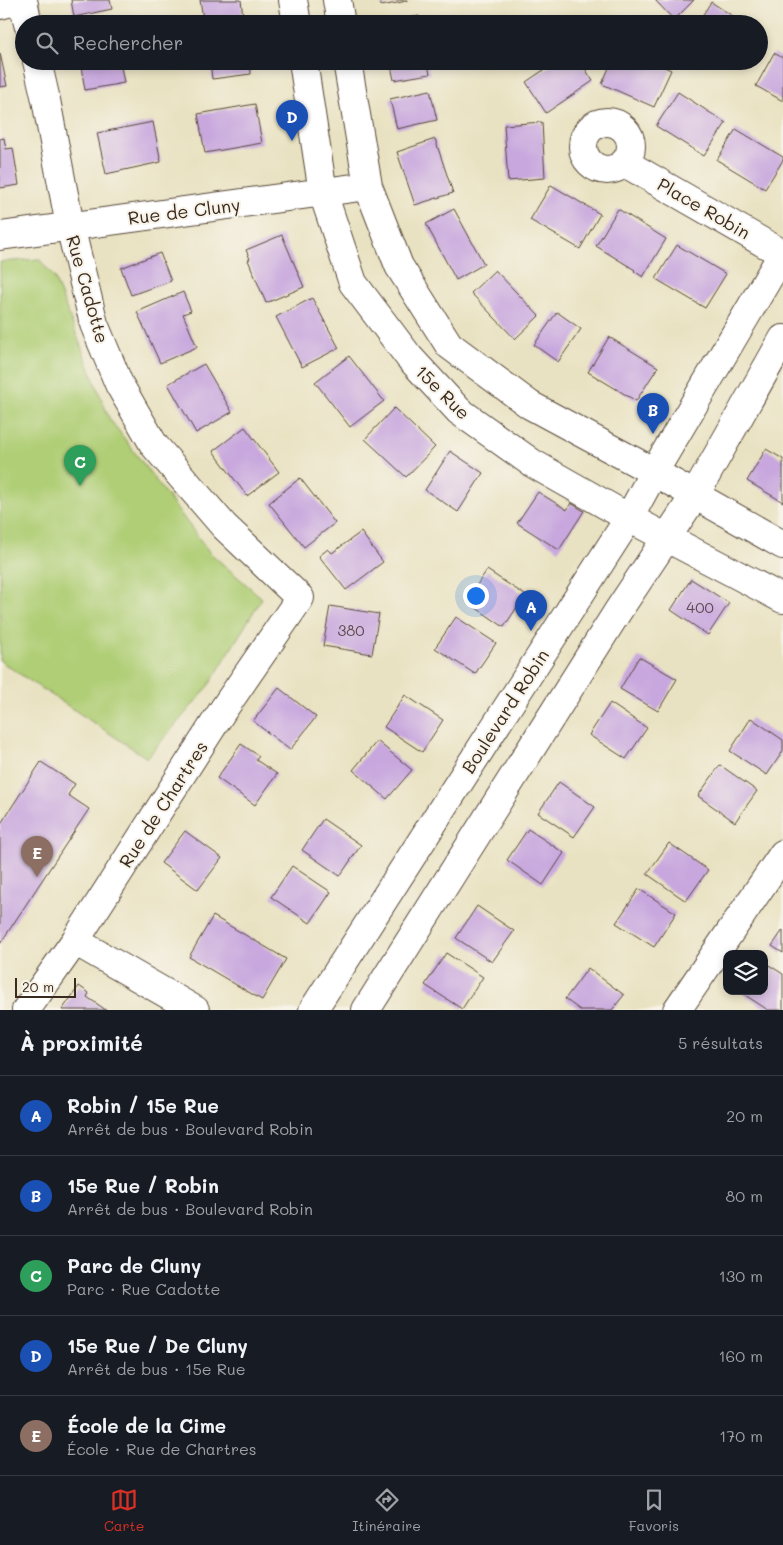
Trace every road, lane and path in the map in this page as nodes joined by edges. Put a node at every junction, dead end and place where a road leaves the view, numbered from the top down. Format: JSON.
{"nodes":[{"id":1,"x":21,"y":0,"type":"edge"},
{"id":2,"x":293,"y":0,"type":"edge"},
{"id":3,"x":337,"y":0,"type":"edge"},
{"id":4,"x":0,"y":5,"type":"edge"},
{"id":5,"x":25,"y":15,"type":"edge"},
{"id":6,"x":296,"y":15,"type":"edge"},
{"id":7,"x":340,"y":15,"type":"edge"},
{"id":8,"x":39,"y":70,"type":"edge"},
{"id":9,"x":304,"y":70,"type":"edge"},
{"id":10,"x":349,"y":70,"type":"edge"},
{"id":11,"x":625,"y":162,"type":"dead end"},
{"id":12,"x":368,"y":186,"type":"junction"},
{"id":13,"x":323,"y":193,"type":"junction"},
{"id":14,"x":70,"y":226,"type":"junction"},
{"id":15,"x":0,"y":236,"type":"edge"},
{"id":16,"x":783,"y":254,"type":"edge"},
{"id":17,"x":783,"y":339,"type":"edge"},
{"id":18,"x":654,"y":472,"type":"junction"},
{"id":19,"x":695,"y":495,"type":"junction"},
{"id":20,"x":628,"y":518,"type":"junction"},
{"id":21,"x":667,"y":537,"type":"junction"},
{"id":22,"x":783,"y":545,"type":"edge"},
{"id":23,"x":300,"y":598,"type":"joint"},
{"id":24,"x":783,"y":599,"type":"edge"},
{"id":25,"x":783,"y":854,"type":"edge"},
{"id":26,"x":75,"y":941,"type":"junction"},
{"id":27,"x":26,"y":1010,"type":"edge"},
{"id":28,"x":195,"y":1010,"type":"edge"},
{"id":29,"x":313,"y":1010,"type":"edge"},
{"id":30,"x":366,"y":1010,"type":"edge"},
{"id":31,"x":677,"y":1010,"type":"edge"}],
"edges":[{"from":1,"to":4,"type":"street"},
{"from":1,"to":5,"type":"street"},
{"from":2,"to":6,"type":"street"},
{"from":3,"to":7,"type":"street"},
{"from":8,"to":14,"type":"street","name":"Rue Cadotte"},
{"from":9,"to":13,"type":"street","name":"15e Rue"},
{"from":10,"to":12,"type":"street"},
{"from":11,"to":16,"type":"street","name":"Place Robin"},
{"from":12,"to":13,"type":"street","name":"Rue de Cluny"},
{"from":12,"to":18,"type":"street"},
{"from":13,"to":14,"type":"street","name":"Rue de Cluny"},
{"from":13,"to":20,"type":"street","name":"15e Rue"},
{"from":14,"to":15,"type":"street","name":"Rue de Cluny"},
{"from":14,"to":23,"type":"street","name":"Rue Cadotte"},
{"from":16,"to":18,"type":"street","name":"Boulevard Robin"},
{"from":17,"to":19,"type":"street"},
{"from":18,"to":19,"type":"street"},
{"from":18,"to":20,"type":"street","name":"Boulevard Robin"},
{"from":19,"to":21,"type":"street"},
{"from":19,"to":22,"type":"street"},
{"from":20,"to":21,"type":"street","name":"15e Rue"},
{"from":20,"to":29,"type":"street","name":"Boulevard Robin"},
{"from":21,"to":24,"type":"street","name":"15e Rue"},
{"from":21,"to":30,"type":"street"},
{"from":23,"to":26,"type":"street","name":"Rue de Chartres"},
{"from":25,"to":31,"type":"street"},
{"from":26,"to":27,"type":"street","name":"Rue de Chartres"},
{"from":26,"to":28,"type":"street"}]}
